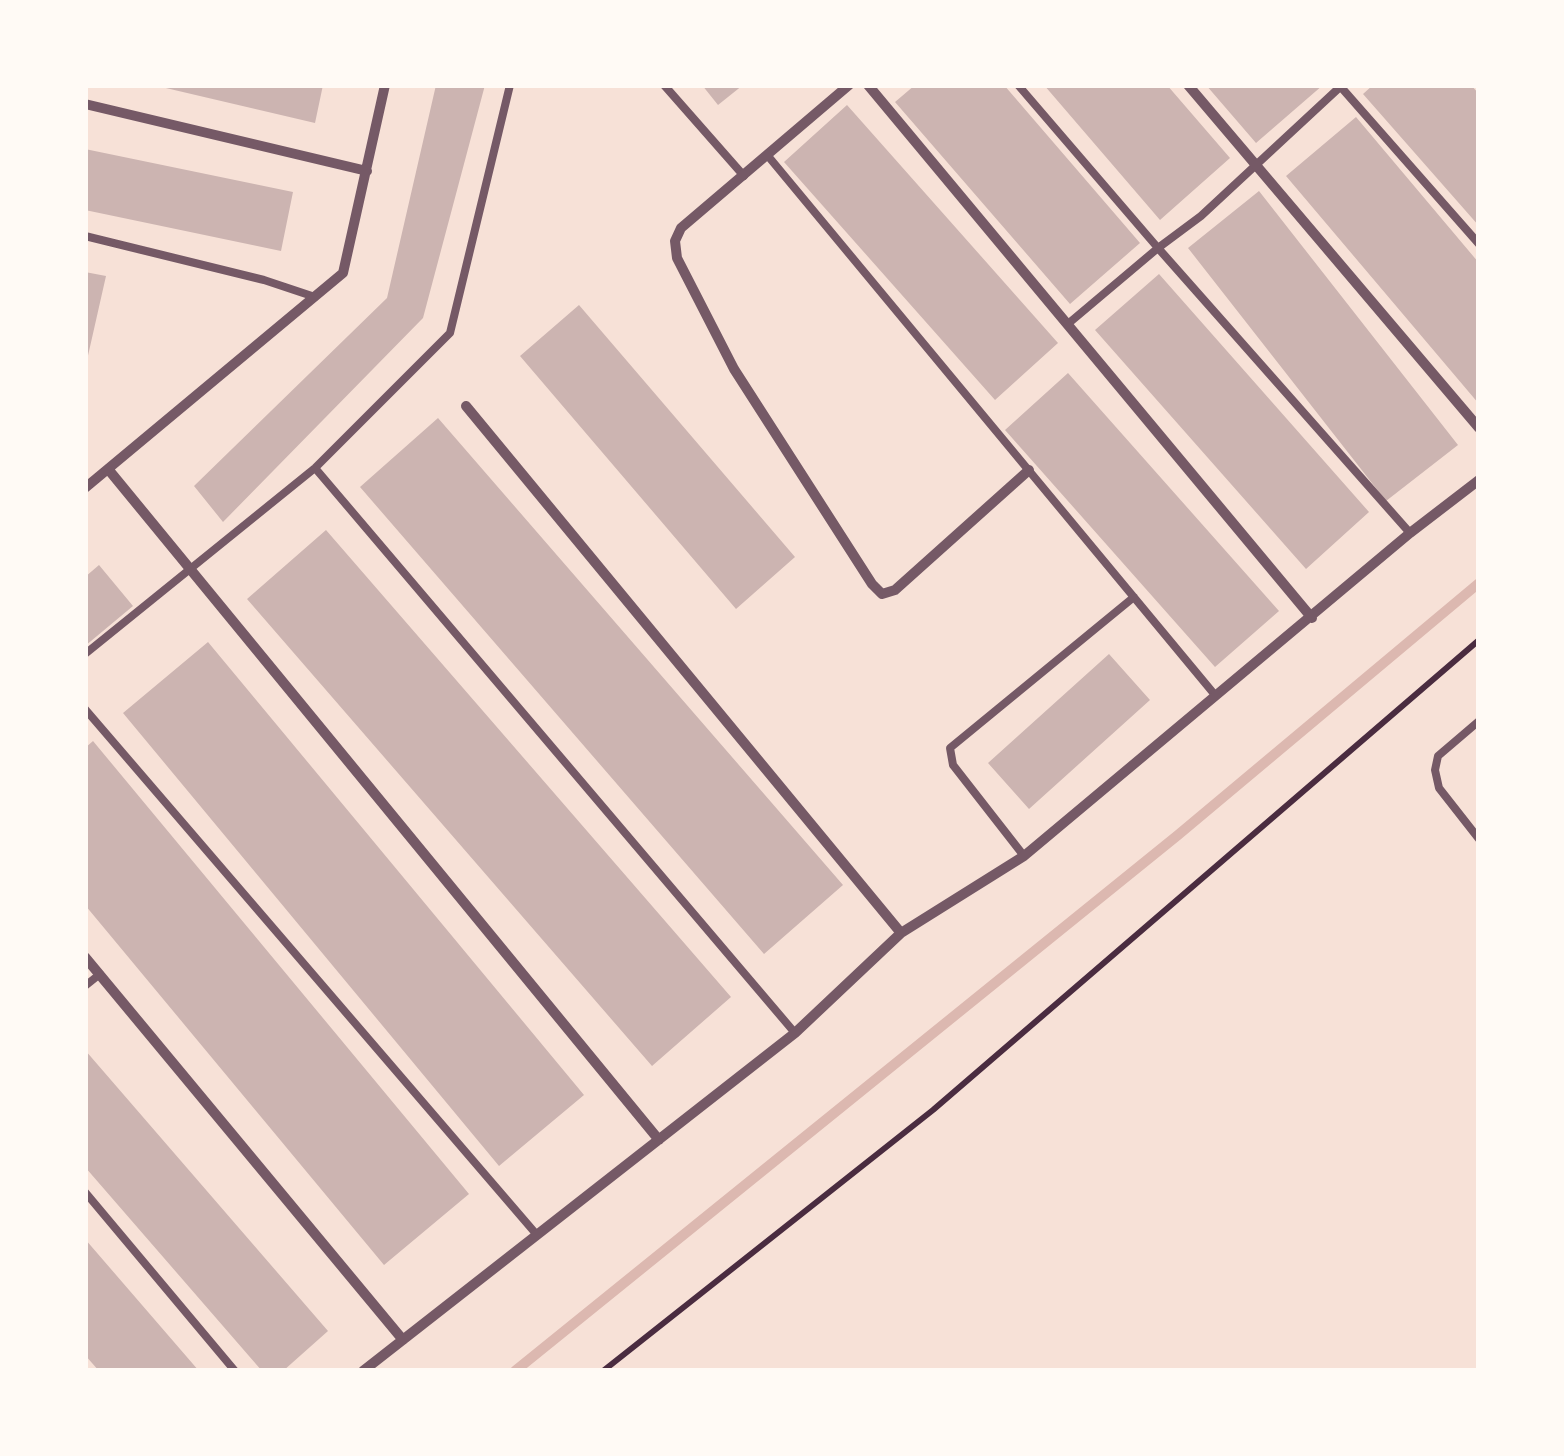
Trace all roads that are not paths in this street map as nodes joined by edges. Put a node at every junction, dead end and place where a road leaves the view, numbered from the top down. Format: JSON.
{"nodes":[{"id":1,"x":386,"y":85,"type":"edge"},
{"id":2,"x":510,"y":85,"type":"edge"},
{"id":3,"x":664,"y":85,"type":"edge"},
{"id":4,"x":849,"y":85,"type":"edge"},
{"id":5,"x":868,"y":85,"type":"edge"},
{"id":6,"x":1018,"y":85,"type":"edge"},
{"id":7,"x":1188,"y":85,"type":"edge"},
{"id":8,"x":1340,"y":86,"type":"edge"},
{"id":9,"x":85,"y":104,"type":"edge"},
{"id":10,"x":768,"y":156,"type":"junction"},
{"id":11,"x":1256,"y":166,"type":"junction"},
{"id":12,"x":367,"y":171,"type":"junction"},
{"id":13,"x":744,"y":176,"type":"junction"},
{"id":14,"x":85,"y":236,"type":"edge"},
{"id":15,"x":1479,"y":244,"type":"edge"},
{"id":16,"x":1158,"y":248,"type":"junction"},
{"id":17,"x":315,"y":297,"type":"junction"},
{"id":18,"x":1069,"y":323,"type":"junction"},
{"id":19,"x":466,"y":406,"type":"dead end"},
{"id":20,"x":1479,"y":428,"type":"edge"},
{"id":21,"x":315,"y":468,"type":"junction"},
{"id":22,"x":108,"y":469,"type":"junction"},
{"id":23,"x":1029,"y":470,"type":"junction"},
{"id":24,"x":1479,"y":480,"type":"edge"},
{"id":25,"x":85,"y":488,"type":"edge"},
{"id":26,"x":1410,"y":533,"type":"junction"},
{"id":27,"x":189,"y":568,"type":"junction"},
{"id":28,"x":1134,"y":597,"type":"junction"},
{"id":29,"x":1312,"y":618,"type":"junction"},
{"id":30,"x":85,"y":654,"type":"edge"},
{"id":31,"x":1215,"y":695,"type":"junction"},
{"id":32,"x":85,"y":709,"type":"edge"},
{"id":33,"x":1479,"y":721,"type":"edge"},
{"id":34,"x":1479,"y":840,"type":"edge"},
{"id":35,"x":1024,"y":856,"type":"junction"},
{"id":36,"x":901,"y":933,"type":"junction"},
{"id":37,"x":85,"y":957,"type":"edge"},
{"id":38,"x":100,"y":974,"type":"junction"},
{"id":39,"x":85,"y":986,"type":"edge"},
{"id":40,"x":794,"y":1033,"type":"junction"},
{"id":41,"x":659,"y":1140,"type":"junction"},
{"id":42,"x":85,"y":1192,"type":"edge"},
{"id":43,"x":537,"y":1235,"type":"junction"},
{"id":44,"x":403,"y":1340,"type":"junction"},
{"id":45,"x":235,"y":1371,"type":"edge"},
{"id":46,"x":363,"y":1371,"type":"edge"}],
"edges":[{"from":1,"to":12,"type":"street"},
{"from":2,"to":21,"type":"lane"},
{"from":3,"to":13,"type":"lane"},
{"from":4,"to":10,"type":"street"},
{"from":5,"to":18,"type":"street"},
{"from":6,"to":16,"type":"lane"},
{"from":7,"to":11,"type":"street"},
{"from":8,"to":11,"type":"lane"},
{"from":8,"to":15,"type":"lane"},
{"from":9,"to":12,"type":"street"},
{"from":10,"to":13,"type":"street"},
{"from":10,"to":23,"type":"lane"},
{"from":11,"to":16,"type":"lane"},
{"from":11,"to":20,"type":"street"},
{"from":12,"to":17,"type":"street"},
{"from":13,"to":23,"type":"street"},
{"from":14,"to":17,"type":"lane"},
{"from":16,"to":18,"type":"lane"},
{"from":16,"to":26,"type":"lane"},
{"from":17,"to":22,"type":"street"},
{"from":18,"to":29,"type":"street"},
{"from":19,"to":36,"type":"street"},
{"from":21,"to":27,"type":"lane"},
{"from":21,"to":40,"type":"lane"},
{"from":22,"to":25,"type":"street"},
{"from":22,"to":27,"type":"street"},
{"from":23,"to":28,"type":"lane"},
{"from":24,"to":26,"type":"street"},
{"from":26,"to":29,"type":"street"},
{"from":27,"to":30,"type":"lane"},
{"from":27,"to":41,"type":"street"},
{"from":28,"to":31,"type":"lane"},
{"from":28,"to":35,"type":"lane"},
{"from":29,"to":31,"type":"street"},
{"from":31,"to":35,"type":"street"},
{"from":32,"to":43,"type":"lane"},
{"from":33,"to":34,"type":"lane"},
{"from":35,"to":36,"type":"street"},
{"from":36,"to":40,"type":"street"},
{"from":37,"to":38,"type":"street"},
{"from":38,"to":39,"type":"lane"},
{"from":38,"to":44,"type":"street"},
{"from":40,"to":41,"type":"street"},
{"from":41,"to":43,"type":"street"},
{"from":42,"to":45,"type":"lane"},
{"from":43,"to":44,"type":"street"},
{"from":44,"to":46,"type":"street"}]}
